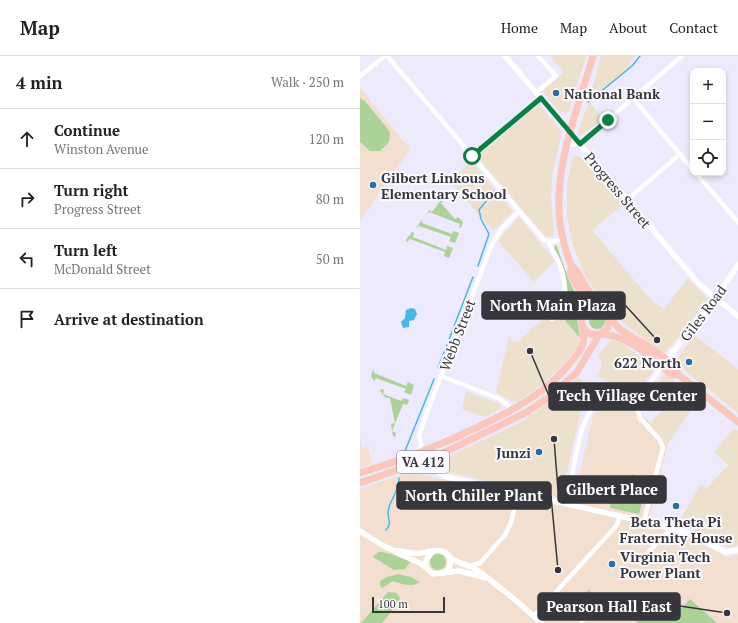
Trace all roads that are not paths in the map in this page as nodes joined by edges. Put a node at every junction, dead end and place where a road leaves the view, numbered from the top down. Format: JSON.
{"nodes":[{"id":1,"x":386,"y":56,"type":"edge"},
{"id":2,"x":505,"y":56,"type":"edge"},
{"id":3,"x":538,"y":56,"type":"edge"},
{"id":4,"x":593,"y":56,"type":"edge"},
{"id":5,"x":682,"y":56,"type":"edge"},
{"id":6,"x":360,"y":76,"type":"edge"},
{"id":7,"x":536,"y":92,"type":"junction"},
{"id":8,"x":541,"y":98,"type":"junction"},
{"id":9,"x":633,"y":98,"type":"junction"},
{"id":10,"x":571,"y":134,"type":"junction"},
{"id":11,"x":580,"y":144,"type":"junction"},
{"id":12,"x":568,"y":145,"type":"junction"},
{"id":13,"x":680,"y":154,"type":"junction"},
{"id":14,"x":471,"y":158,"type":"junction"},
{"id":15,"x":690,"y":166,"type":"edge"},
{"id":16,"x":699,"y":176,"type":"edge"},
{"id":17,"x":627,"y":200,"type":"junction"},
{"id":18,"x":519,"y":212,"type":"junction"},
{"id":19,"x":738,"y":222,"type":"edge"},
{"id":20,"x":563,"y":239,"type":"junction"},
{"id":21,"x":548,"y":242,"type":"junction"},
{"id":22,"x":738,"y":265,"type":"edge"},
{"id":23,"x":572,"y":266,"type":"junction"},
{"id":24,"x":715,"y":299,"type":"junction"},
{"id":25,"x":601,"y":308,"type":"junction"},
{"id":26,"x":582,"y":316,"type":"junction"},
{"id":27,"x":609,"y":316,"type":"junction"},
{"id":28,"x":738,"y":316,"type":"edge"},
{"id":29,"x":552,"y":319,"type":"dead end"},
{"id":30,"x":582,"y":325,"type":"junction"},
{"id":31,"x":600,"y":335,"type":"junction"},
{"id":32,"x":664,"y":363,"type":"junction"},
{"id":33,"x":441,"y":376,"type":"junction"},
{"id":34,"x":534,"y":397,"type":"junction"},
{"id":35,"x":634,"y":398,"type":"junction"},
{"id":36,"x":511,"y":411,"type":"junction"},
{"id":37,"x":514,"y":419,"type":"junction"},
{"id":38,"x":738,"y":422,"type":"edge"},
{"id":39,"x":495,"y":429,"type":"junction"},
{"id":40,"x":421,"y":444,"type":"junction"},
{"id":41,"x":433,"y":448,"type":"junction"},
{"id":42,"x":417,"y":454,"type":"junction"},
{"id":43,"x":441,"y":454,"type":"junction"},
{"id":44,"x":415,"y":465,"type":"junction"},
{"id":45,"x":433,"y":467,"type":"junction"},
{"id":46,"x":360,"y":474,"type":"edge"},
{"id":47,"x":360,"y":483,"type":"edge"},
{"id":48,"x":518,"y":493,"type":"junction"},
{"id":49,"x":568,"y":504,"type":"junction"},
{"id":50,"x":620,"y":515,"type":"junction"},
{"id":51,"x":644,"y":521,"type":"junction"},
{"id":52,"x":671,"y":528,"type":"junction"},
{"id":53,"x":360,"y":531,"type":"edge"},
{"id":54,"x":738,"y":550,"type":"edge"},
{"id":55,"x":395,"y":551,"type":"junction"},
{"id":56,"x":434,"y":551,"type":"junction"},
{"id":57,"x":449,"y":557,"type":"junction"},
{"id":58,"x":641,"y":560,"type":"dead end"},
{"id":59,"x":480,"y":563,"type":"junction"},
{"id":60,"x":468,"y":567,"type":"junction"},
{"id":61,"x":426,"y":568,"type":"junction"},
{"id":62,"x":479,"y":571,"type":"junction"},
{"id":63,"x":444,"y":573,"type":"junction"},
{"id":64,"x":486,"y":578,"type":"junction"},
{"id":65,"x":596,"y":607,"type":"dead end"},
{"id":66,"x":534,"y":616,"type":"junction"},
{"id":67,"x":541,"y":623,"type":"edge"},
{"id":68,"x":581,"y":623,"type":"edge"}],
"edges":[{"from":1,"to":6,"type":"street"},
{"from":1,"to":14,"type":"street"},
{"from":2,"to":7,"type":"street","name":"Progress Street"},
{"from":3,"to":7,"type":"street"},
{"from":4,"to":10,"type":"main road"},
{"from":5,"to":9,"type":"street"},
{"from":7,"to":8,"type":"street","name":"Progress Street"},
{"from":8,"to":10,"type":"street","name":"Progress Street"},
{"from":8,"to":14,"type":"street"},
{"from":9,"to":11,"type":"street"},
{"from":9,"to":13,"type":"street"},
{"from":10,"to":11,"type":"street","name":"Progress Street"},
{"from":10,"to":12,"type":"main road"},
{"from":11,"to":12,"type":"street"},
{"from":11,"to":17,"type":"street","name":"Progress Street"},
{"from":12,"to":20,"type":"main road"},
{"from":13,"to":15,"type":"street"},
{"from":13,"to":17,"type":"street"},
{"from":14,"to":18,"type":"street"},
{"from":16,"to":19,"type":"street"},
{"from":17,"to":24,"type":"street","name":"Progress Street"},
{"from":18,"to":21,"type":"street"},
{"from":18,"to":33,"type":"street","name":"Webb Street"},
{"from":20,"to":21,"type":"street"},
{"from":20,"to":23,"type":"main road"},
{"from":21,"to":29,"type":"street"},
{"from":22,"to":24,"type":"street","name":"Giles Road"},
{"from":23,"to":25,"type":"main road"},
{"from":23,"to":26,"type":"main road"},
{"from":24,"to":28,"type":"street","name":"Progress Street"},
{"from":24,"to":32,"type":"street","name":"Giles Road"},
{"from":25,"to":26,"type":"main road"},
{"from":25,"to":27,"type":"main road"},
{"from":26,"to":30,"type":"main road"},
{"from":27,"to":31,"type":"main road"},
{"from":27,"to":32,"type":"main road"},
{"from":30,"to":31,"type":"main road"},
{"from":30,"to":34,"type":"main road","number":"VA 412"},
{"from":31,"to":32,"type":"main road"},
{"from":31,"to":37,"type":"main road","number":"VA 412"},
{"from":32,"to":35,"type":"street"},
{"from":32,"to":38,"type":"main road"},
{"from":33,"to":36,"type":"street"},
{"from":33,"to":40,"type":"street","name":"Webb Street"},
{"from":34,"to":36,"type":"main road","number":"VA 412"},
{"from":34,"to":37,"type":"main road"},
{"from":35,"to":49,"type":"street"},
{"from":35,"to":51,"type":"street"},
{"from":36,"to":39,"type":"main road"},
{"from":36,"to":41,"type":"main road","number":"VA 412"},
{"from":37,"to":39,"type":"main road","number":"VA 412"},
{"from":39,"to":43,"type":"main road","number":"VA 412"},
{"from":40,"to":41,"type":"street"},
{"from":40,"to":42,"type":"street","name":"Webb Street"},
{"from":41,"to":42,"type":"main road","number":"VA 412"},
{"from":42,"to":46,"type":"main road","number":"VA 412"},
{"from":43,"to":44,"type":"main road","number":"VA 412"},
{"from":43,"to":45,"type":"street"},
{"from":44,"to":45,"type":"street"},
{"from":44,"to":47,"type":"main road","number":"VA 412"},
{"from":45,"to":48,"type":"street"},
{"from":48,"to":49,"type":"street"},
{"from":48,"to":59,"type":"street"},
{"from":49,"to":50,"type":"street"},
{"from":50,"to":51,"type":"street"},
{"from":50,"to":66,"type":"street"},
{"from":51,"to":52,"type":"street"},
{"from":52,"to":54,"type":"street"},
{"from":52,"to":58,"type":"street"},
{"from":53,"to":55,"type":"street"},
{"from":55,"to":56,"type":"street"},
{"from":55,"to":61,"type":"street"},
{"from":56,"to":57,"type":"street"},
{"from":56,"to":61,"type":"street"},
{"from":57,"to":60,"type":"street"},
{"from":57,"to":63,"type":"street"},
{"from":59,"to":60,"type":"street"},
{"from":59,"to":62,"type":"street"},
{"from":60,"to":62,"type":"street"},
{"from":61,"to":63,"type":"street"},
{"from":62,"to":64,"type":"street"},
{"from":63,"to":64,"type":"street"},
{"from":64,"to":66,"type":"street"},
{"from":65,"to":68,"type":"street"},
{"from":66,"to":67,"type":"street"}]}
